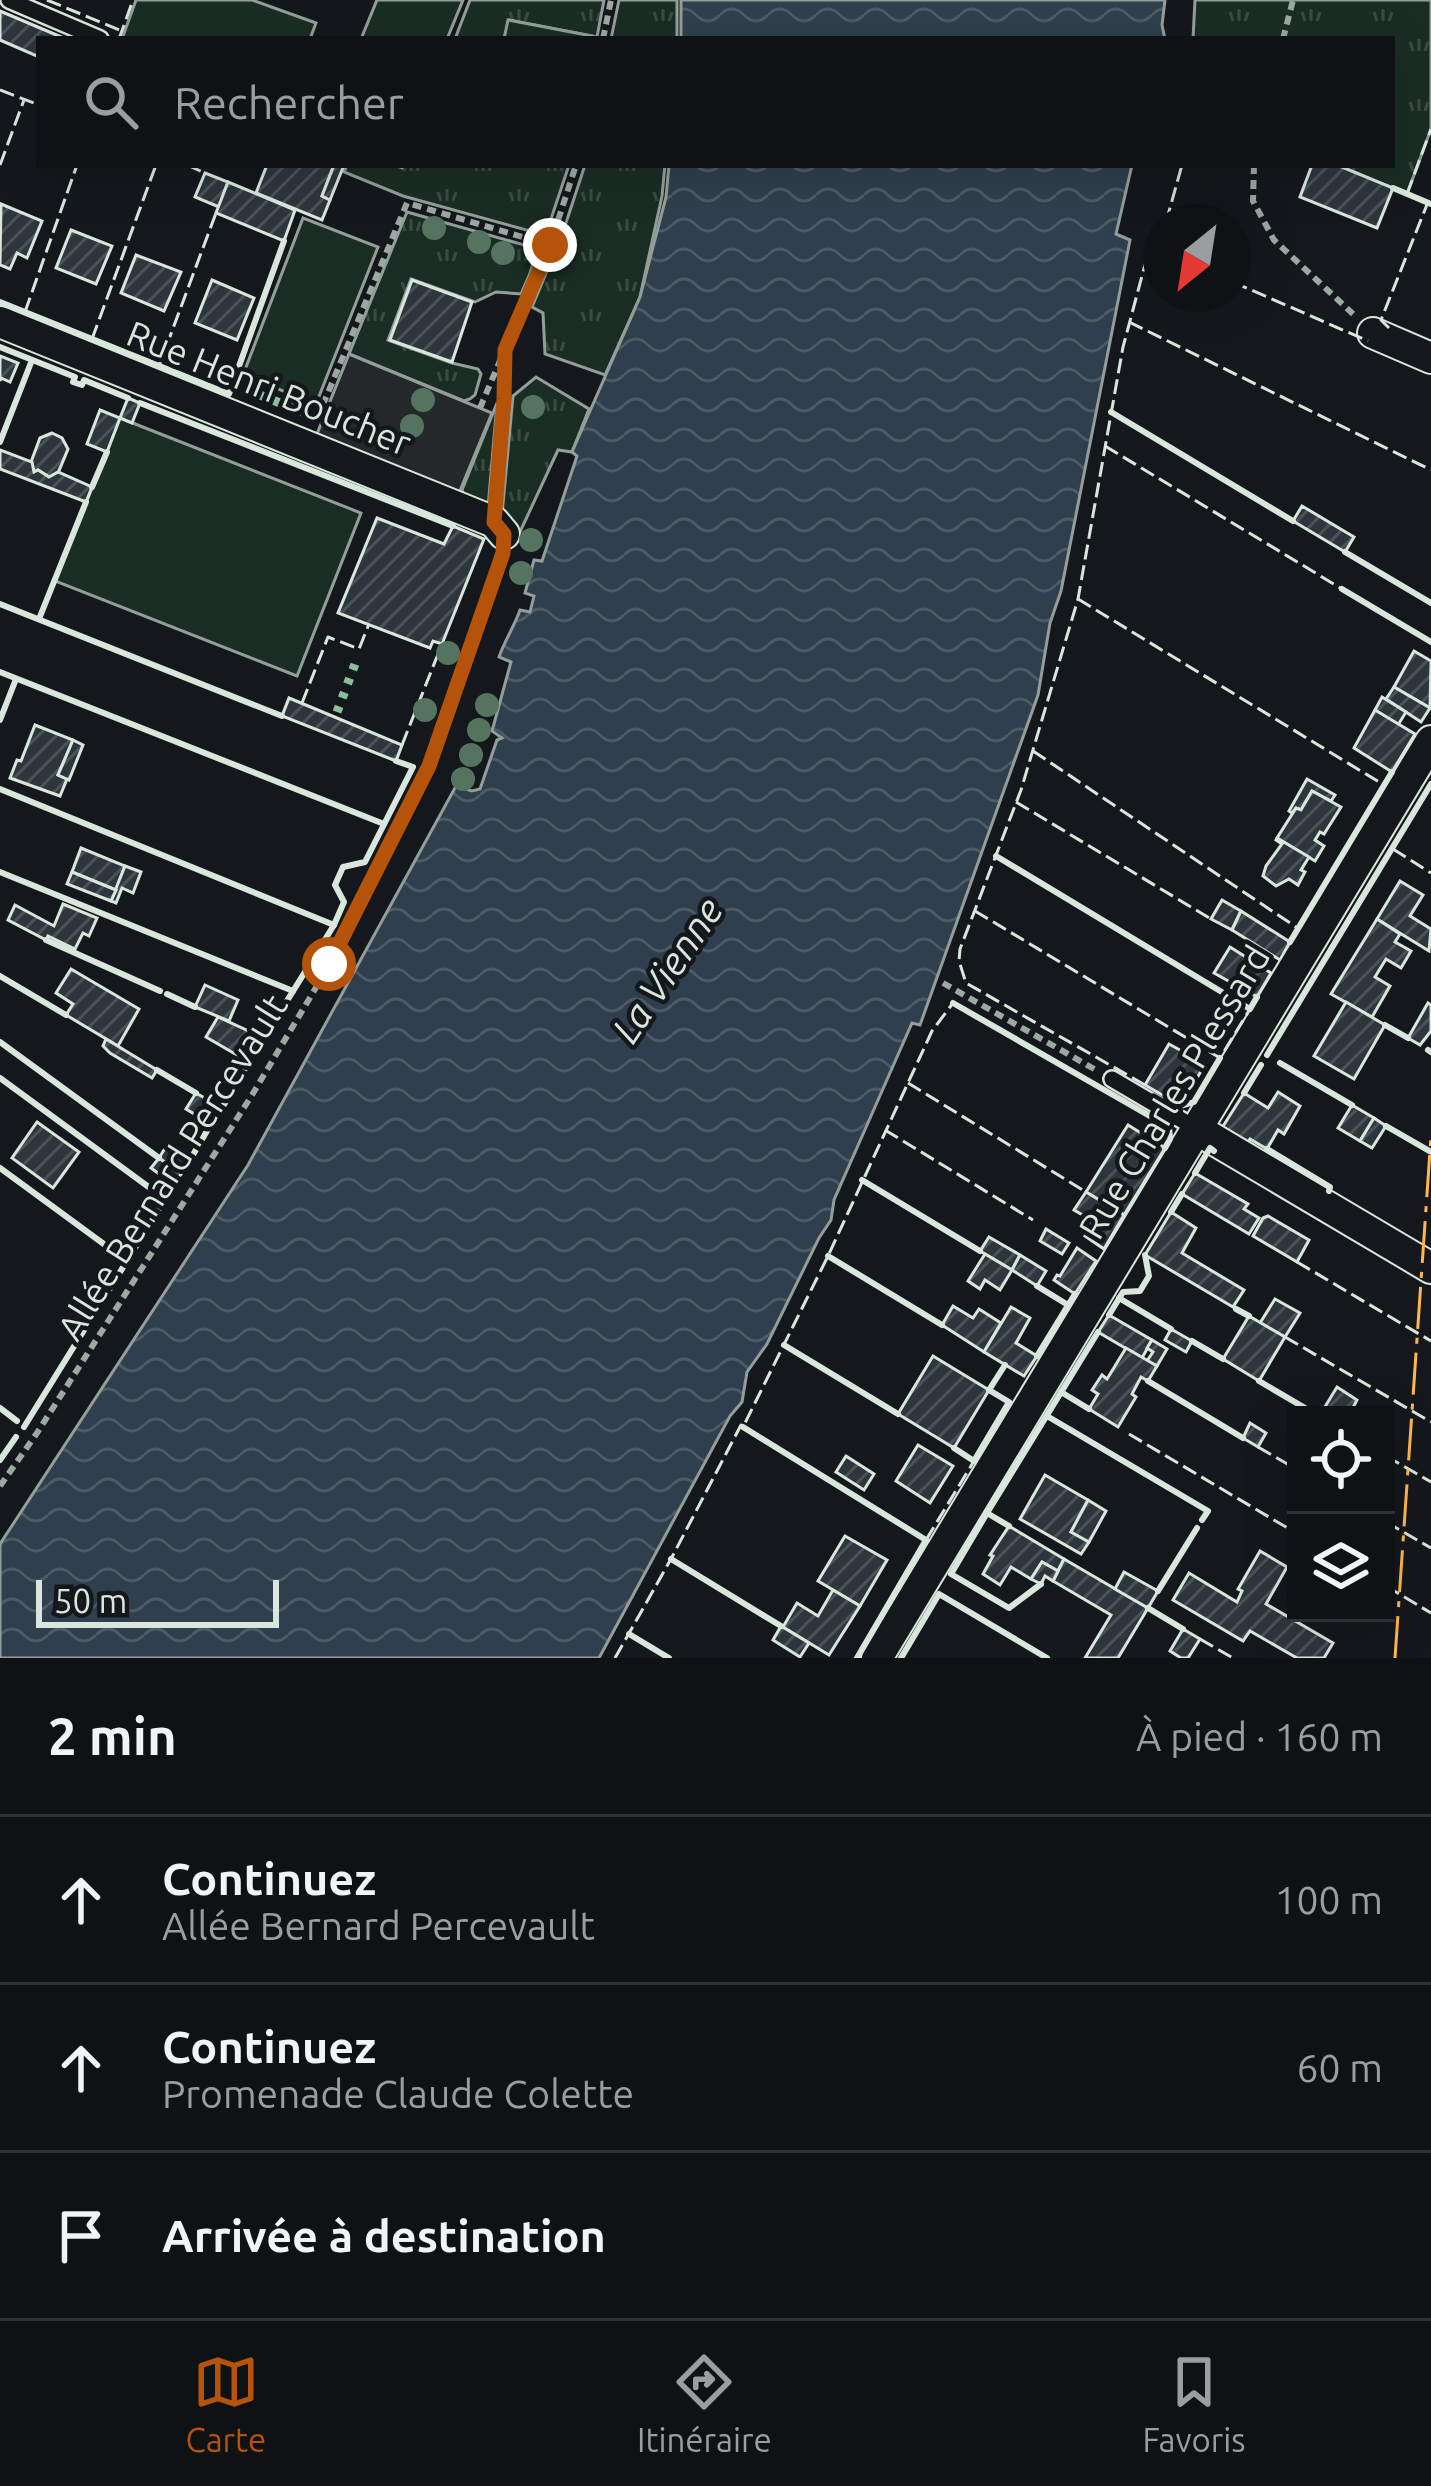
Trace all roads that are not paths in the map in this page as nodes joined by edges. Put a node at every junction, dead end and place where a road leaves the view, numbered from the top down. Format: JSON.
{"nodes":[{"id":1,"x":9,"y":0,"type":"edge"},
{"id":2,"x":93,"y":36,"type":"edge"},
{"id":3,"x":0,"y":322,"type":"edge"},
{"id":4,"x":1373,"y":333,"type":"road end"},
{"id":5,"x":1431,"y":358,"type":"edge"},
{"id":6,"x":499,"y":528,"type":"road end"},
{"id":7,"x":1431,"y":741,"type":"edge"},
{"id":8,"x":1112,"y":1079,"type":"road end"},
{"id":9,"x":1198,"y":1130,"type":"junction"},
{"id":10,"x":1431,"y":1268,"type":"edge"},
{"id":11,"x":877,"y":1658,"type":"edge"}],
"edges":[{"from":1,"to":2,"type":"lane"},
{"from":3,"to":6,"type":"street","name":"Rue Henri Boucher"},
{"from":4,"to":5,"type":"street"},
{"from":7,"to":9,"type":"street","name":"Rue Charles Plessard"},
{"from":8,"to":9,"type":"lane"},
{"from":9,"to":10,"type":"street"},
{"from":9,"to":11,"type":"street","name":"Rue Charles Plessard"}]}
